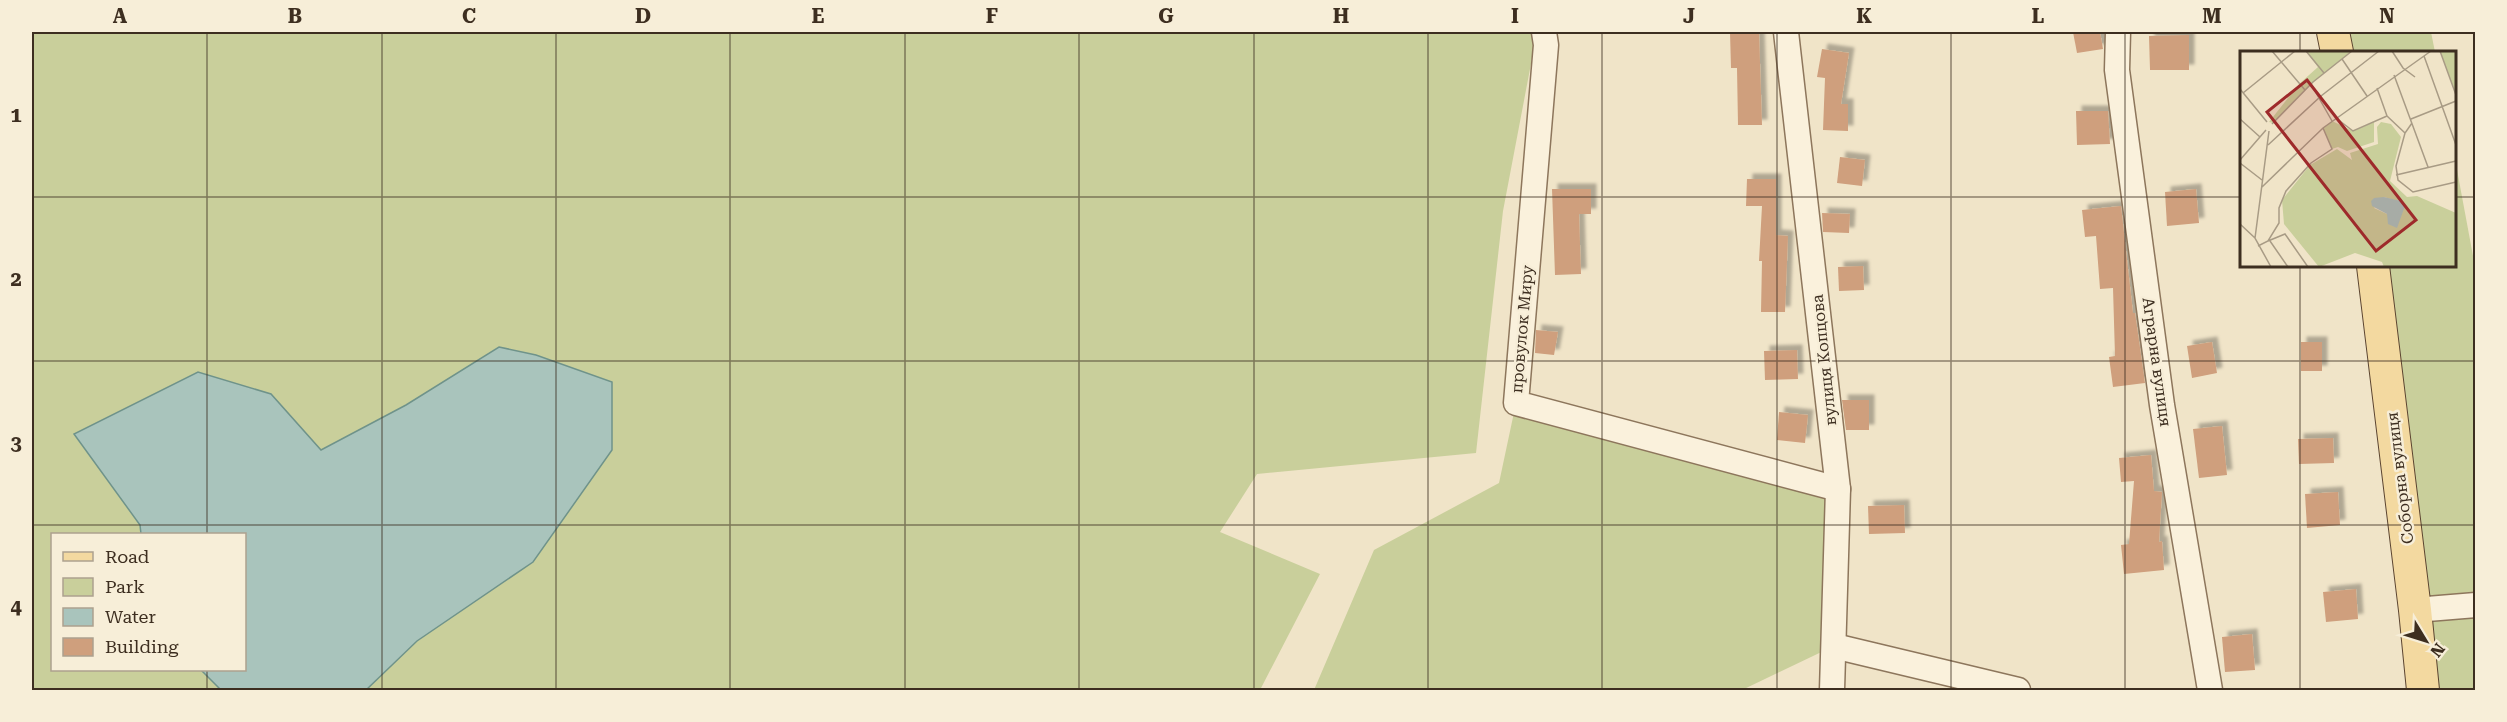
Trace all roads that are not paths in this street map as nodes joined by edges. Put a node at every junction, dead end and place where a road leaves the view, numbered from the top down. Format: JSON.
{"nodes":[{"id":1,"x":1544,"y":32,"type":"edge"},
{"id":2,"x":1786,"y":32,"type":"edge"},
{"id":3,"x":2118,"y":32,"type":"edge"},
{"id":4,"x":2333,"y":32,"type":"edge"},
{"id":5,"x":2337,"y":51,"type":"edge"},
{"id":6,"x":2373,"y":267,"type":"edge"},
{"id":7,"x":1838,"y":489,"type":"junction"},
{"id":8,"x":2475,"y":605,"type":"edge"},
{"id":9,"x":2415,"y":610,"type":"junction"},
{"id":10,"x":1834,"y":646,"type":"junction"},
{"id":11,"x":1832,"y":690,"type":"edge"},
{"id":12,"x":2018,"y":690,"type":"edge"},
{"id":13,"x":2210,"y":690,"type":"edge"},
{"id":14,"x":2423,"y":690,"type":"edge"}],
"edges":[{"from":1,"to":7,"type":"street","name":"провулок Миру"},
{"from":2,"to":7,"type":"street","name":"вулиця Копцова"},
{"from":3,"to":13,"type":"street","name":"Аграрна вулиця"},
{"from":4,"to":5,"type":"main road"},
{"from":6,"to":9,"type":"main road","name":"Соборна вулиця"},
{"from":7,"to":10,"type":"street","name":"вулиця Копцова"},
{"from":8,"to":9,"type":"street"},
{"from":9,"to":14,"type":"main road","name":"Соборна вулиця"},
{"from":10,"to":11,"type":"street","name":"вулиця Копцова"},
{"from":10,"to":12,"type":"street"}]}
